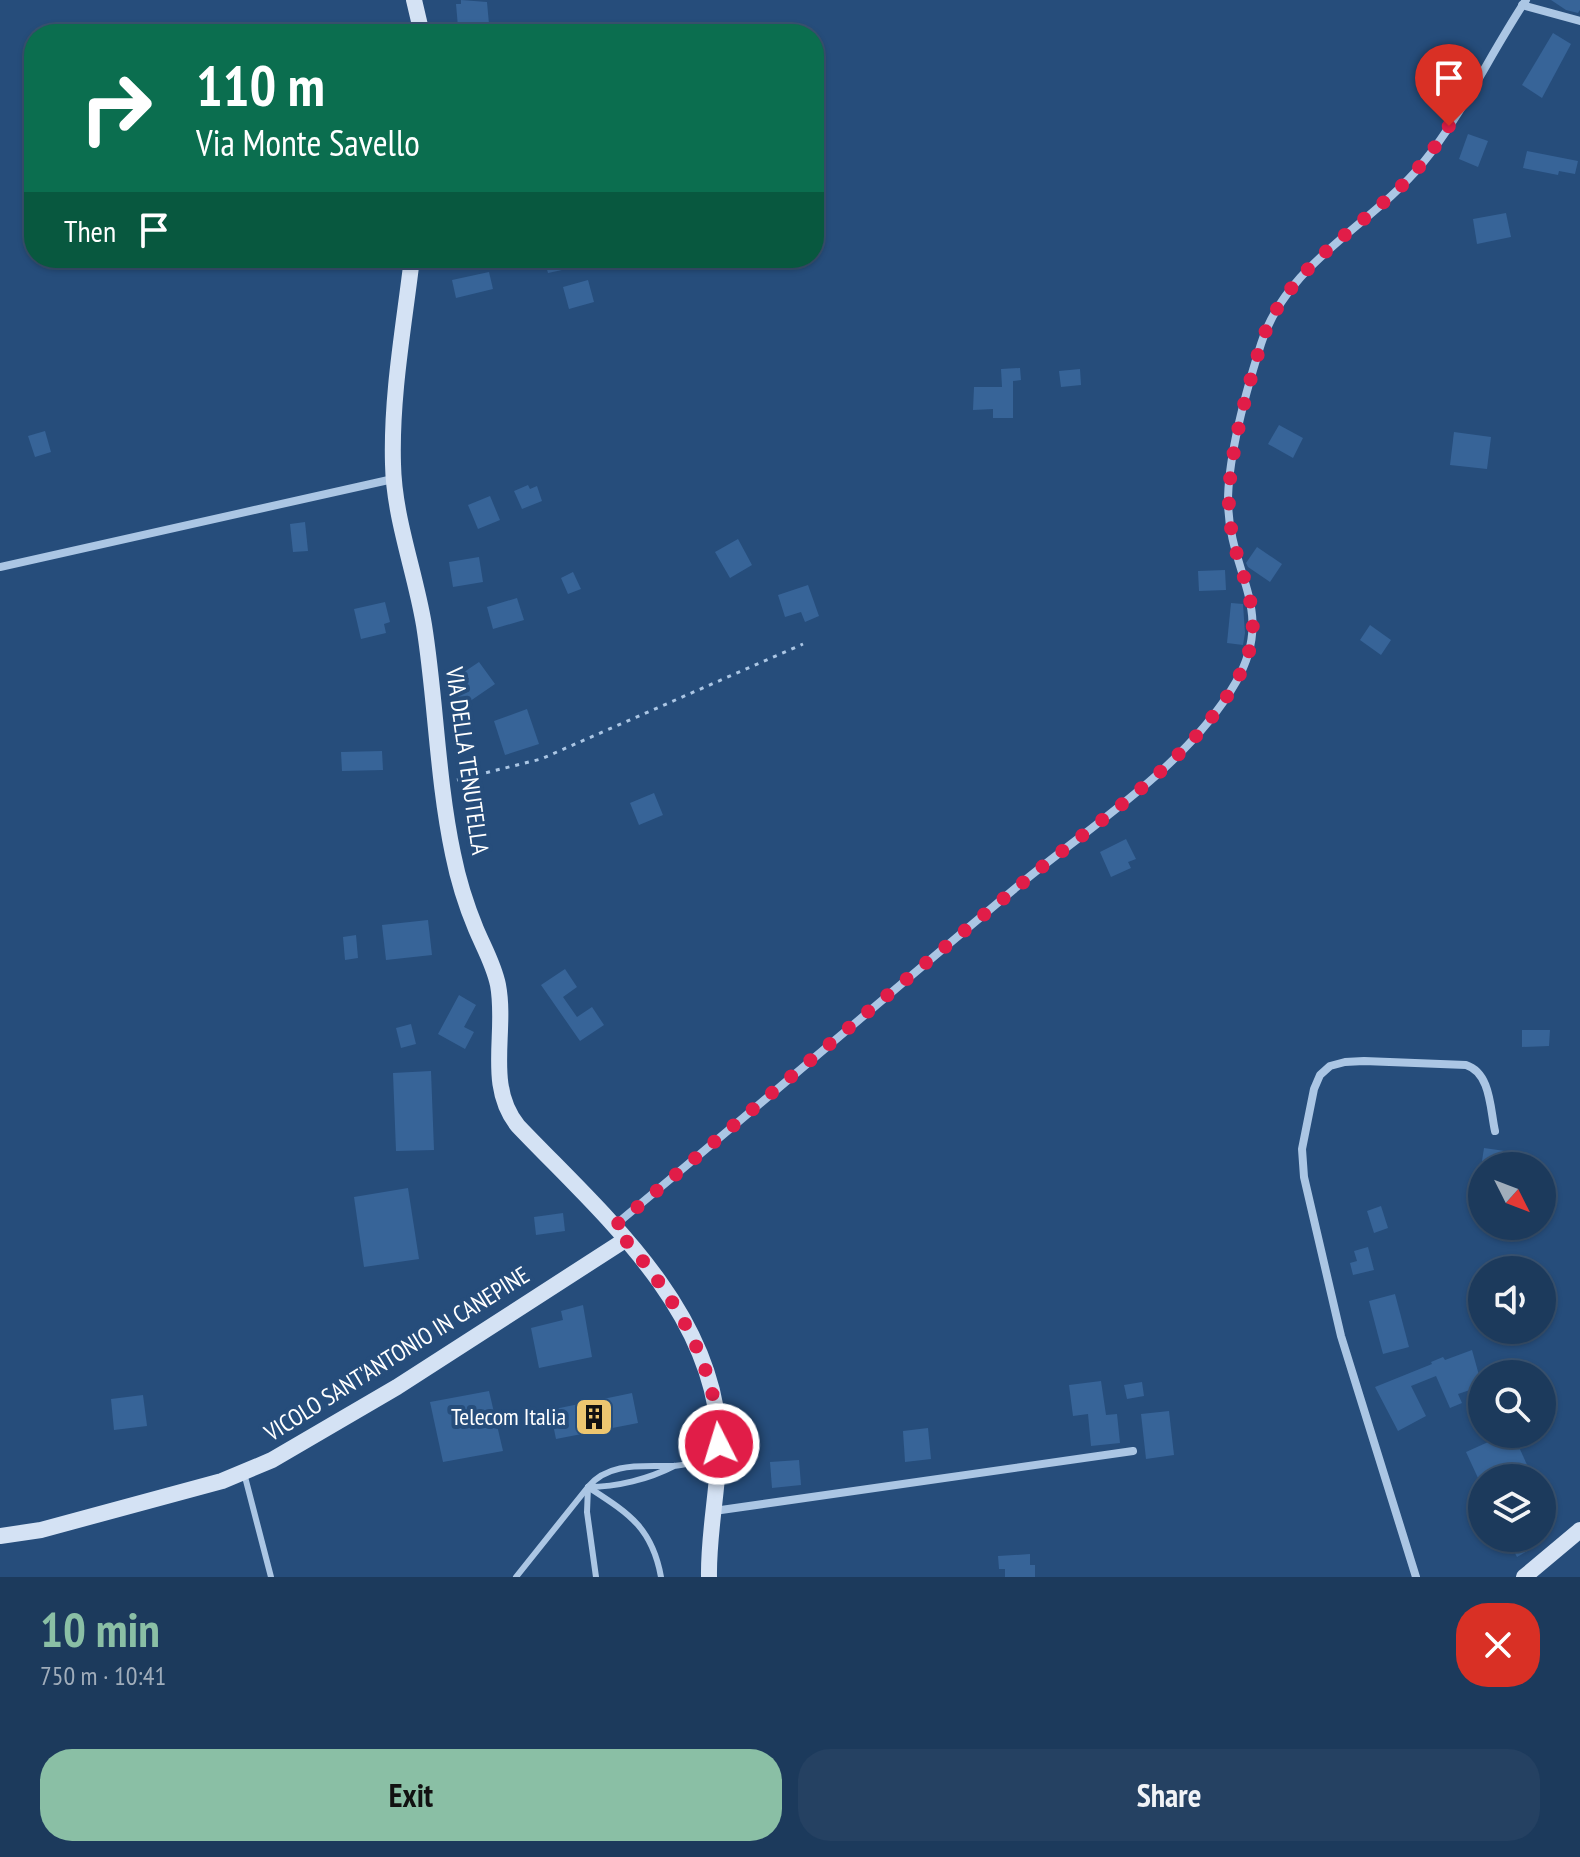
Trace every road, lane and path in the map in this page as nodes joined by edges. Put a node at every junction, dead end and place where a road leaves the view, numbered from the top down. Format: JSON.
{"nodes":[{"id":1,"x":414,"y":0,"type":"edge"},
{"id":2,"x":1524,"y":3,"type":"edge"},
{"id":3,"x":1580,"y":21,"type":"edge"},
{"id":4,"x":420,"y":24,"type":"edge"},
{"id":5,"x":411,"y":268,"type":"edge"},
{"id":6,"x":394,"y":479,"type":"junction"},
{"id":7,"x":0,"y":567,"type":"edge"},
{"id":8,"x":803,"y":644,"type":"dead end"},
{"id":9,"x":442,"y":783,"type":"junction"},
{"id":10,"x":1495,"y":1131,"type":"dead end"},
{"id":11,"x":619,"y":1233,"type":"junction"},
{"id":12,"x":1133,"y":1451,"type":"dead end"},
{"id":13,"x":712,"y":1458,"type":"junction"},
{"id":14,"x":674,"y":1466,"type":"junction"},
{"id":15,"x":244,"y":1473,"type":"junction"},
{"id":16,"x":588,"y":1487,"type":"junction"},
{"id":17,"x":712,"y":1511,"type":"junction"},
{"id":18,"x":1580,"y":1530,"type":"edge"},
{"id":19,"x":0,"y":1536,"type":"edge"},
{"id":20,"x":271,"y":1577,"type":"edge"},
{"id":21,"x":516,"y":1577,"type":"edge"},
{"id":22,"x":596,"y":1577,"type":"edge"},
{"id":23,"x":661,"y":1577,"type":"edge"},
{"id":24,"x":709,"y":1577,"type":"edge"},
{"id":25,"x":1416,"y":1577,"type":"edge"},
{"id":26,"x":1524,"y":1577,"type":"edge"}],
"edges":[{"from":1,"to":4,"type":"street"},
{"from":2,"to":3,"type":"street"},
{"from":2,"to":11,"type":"street"},
{"from":5,"to":6,"type":"street","name":"VIA DELLA TENUTELLA"},
{"from":6,"to":7,"type":"street"},
{"from":6,"to":9,"type":"street","name":"VIA DELLA TENUTELLA"},
{"from":8,"to":9,"type":"path"},
{"from":9,"to":11,"type":"street","name":"VIA DELLA TENUTELLA"},
{"from":10,"to":25,"type":"street"},
{"from":11,"to":13,"type":"street","name":"VIA DELLA TENUTELLA"},
{"from":11,"to":15,"type":"street","name":"VICOLO SANT'ANTONIO IN CANEPINE"},
{"from":12,"to":17,"type":"street"},
{"from":13,"to":14,"type":"lane"},
{"from":13,"to":17,"type":"street","name":"VIA DELLA TENUTELLA"},
{"from":14,"to":16,"type":"lane"},
{"from":14,"to":16,"type":"lane"},
{"from":15,"to":19,"type":"street","name":"VICOLO SANT'ANTONIO IN CANEPINE"},
{"from":15,"to":20,"type":"lane"},
{"from":16,"to":21,"type":"lane"},
{"from":16,"to":22,"type":"lane"},
{"from":16,"to":23,"type":"lane"},
{"from":17,"to":24,"type":"street","name":"VIA DELLA TENUTELLA"},
{"from":18,"to":26,"type":"street"}]}
